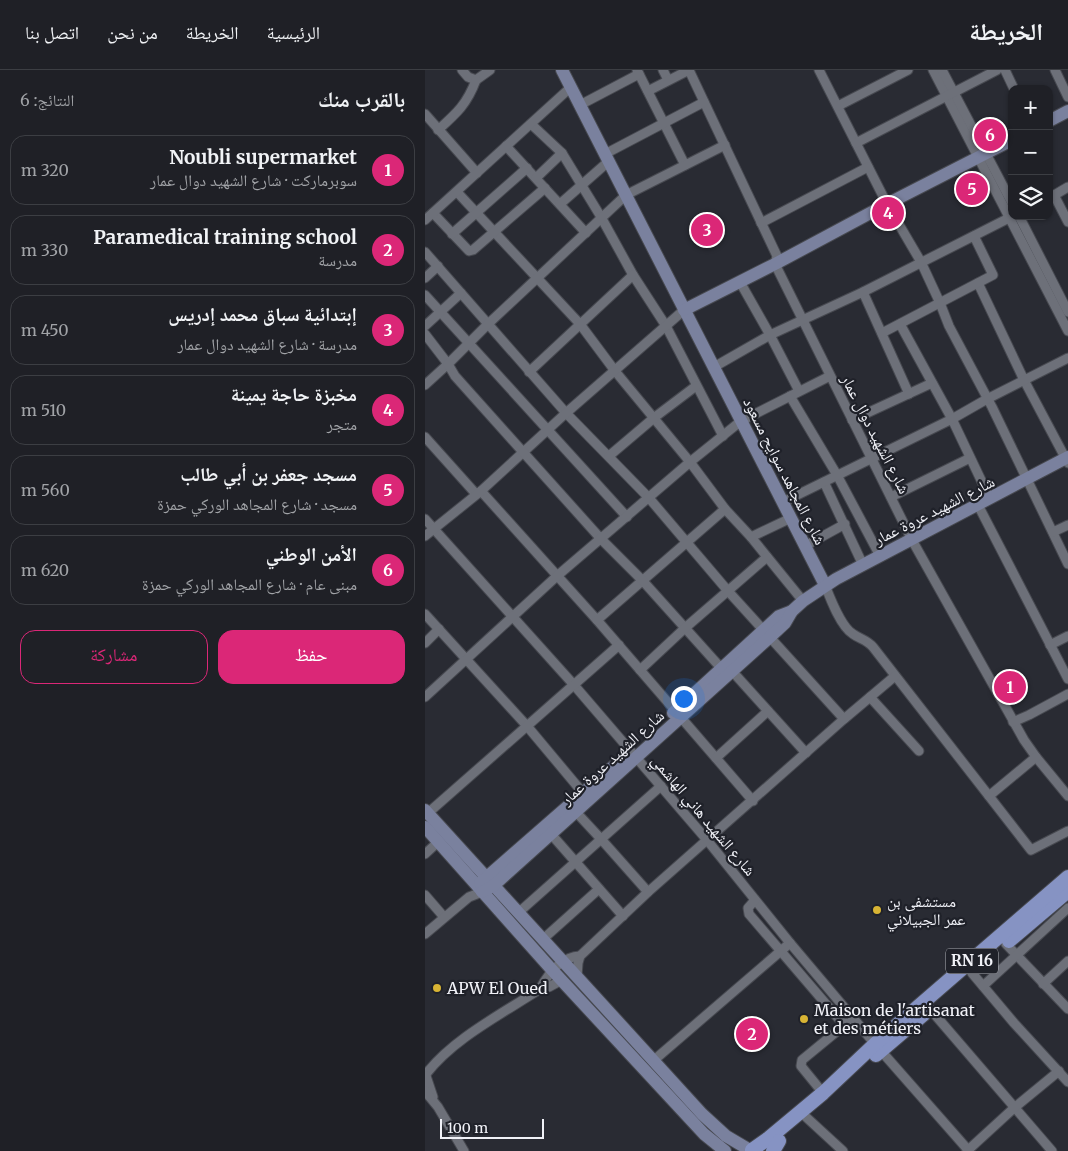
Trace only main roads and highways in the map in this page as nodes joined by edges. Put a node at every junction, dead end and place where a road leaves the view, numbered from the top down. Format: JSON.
{"nodes":[{"id":1,"x":1068,"y":877,"type":"edge"},
{"id":2,"x":1068,"y":891,"type":"edge"},
{"id":3,"x":898,"y":1030,"type":"junction"},
{"id":4,"x":878,"y":1048,"type":"junction"},
{"id":5,"x":776,"y":1146,"type":"edge"},
{"id":6,"x":753,"y":1150,"type":"edge"}],
"edges":[{"from":1,"to":3,"type":"main road","number":"RN 16"},
{"from":2,"to":3,"type":"main road","number":"RN 16"},
{"from":3,"to":4,"type":"main road","number":"RN 16"},
{"from":4,"to":5,"type":"main road","number":"RN 16"},
{"from":4,"to":6,"type":"main road","number":"RN 16"},
{"from":5,"to":6,"type":"main road","number":"RN 16"}]}
